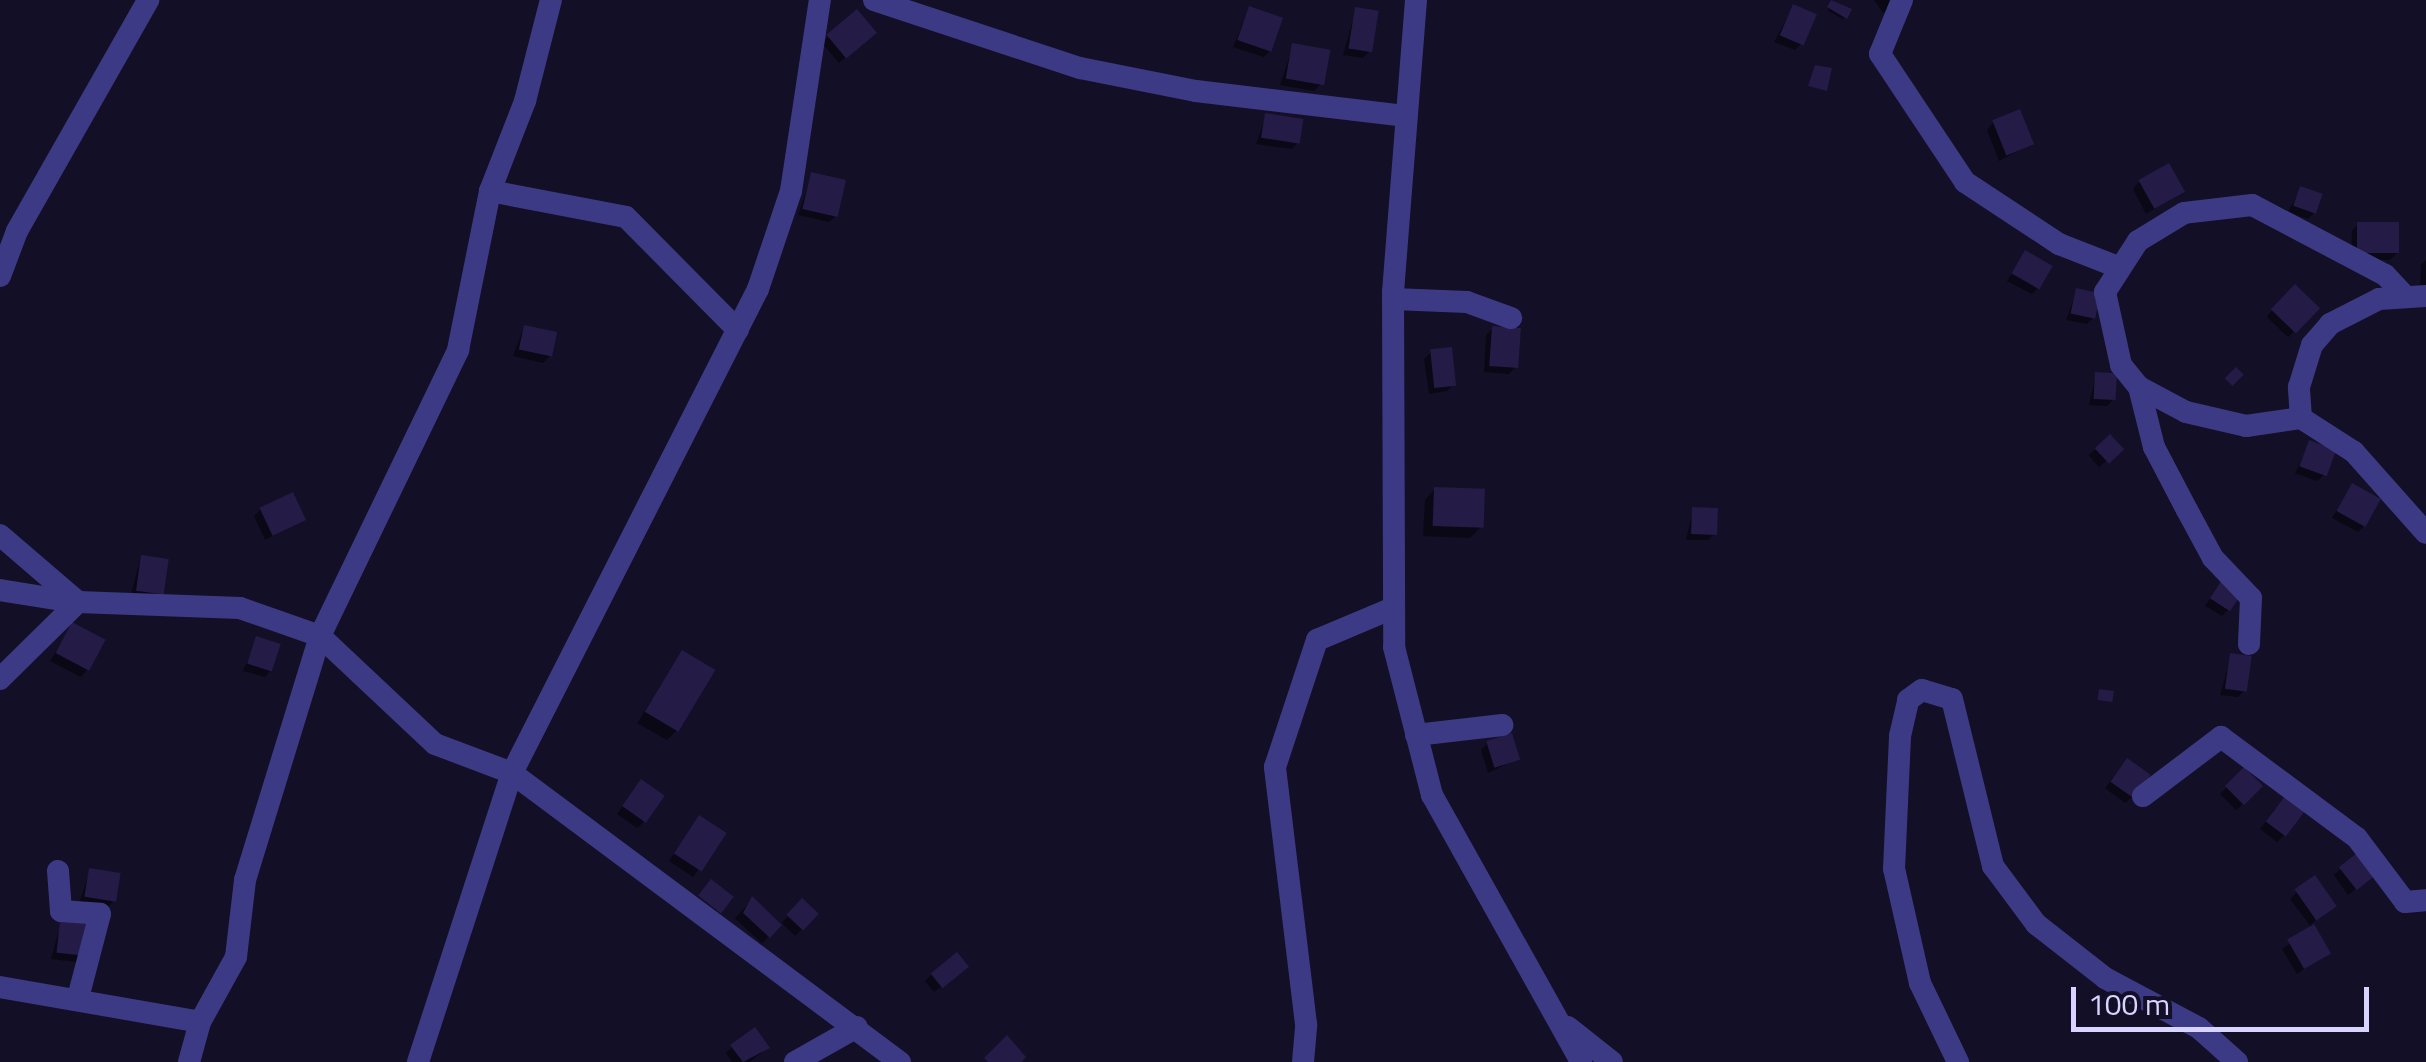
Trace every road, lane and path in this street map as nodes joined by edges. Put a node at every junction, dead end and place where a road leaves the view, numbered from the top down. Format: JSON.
{"nodes":[{"id":1,"x":148,"y":0,"type":"edge"},
{"id":2,"x":551,"y":0,"type":"edge"},
{"id":3,"x":820,"y":0,"type":"edge"},
{"id":4,"x":874,"y":0,"type":"edge"},
{"id":5,"x":1416,"y":0,"type":"edge"},
{"id":6,"x":1902,"y":0,"type":"edge"},
{"id":7,"x":1407,"y":116,"type":"junction"},
{"id":8,"x":490,"y":191,"type":"junction"},
{"id":9,"x":2118,"y":268,"type":"junction"},
{"id":10,"x":0,"y":276,"type":"edge"},
{"id":11,"x":2414,"y":295,"type":"edge"},
{"id":12,"x":1393,"y":299,"type":"junction"},
{"id":13,"x":1511,"y":318,"type":"dead end"},
{"id":14,"x":738,"y":330,"type":"junction"},
{"id":15,"x":2139,"y":388,"type":"junction"},
{"id":16,"x":2301,"y":418,"type":"junction"},
{"id":17,"x":2426,"y":532,"type":"edge"},
{"id":18,"x":0,"y":536,"type":"edge"},
{"id":19,"x":0,"y":590,"type":"edge"},
{"id":20,"x":78,"y":602,"type":"junction"},
{"id":21,"x":1393,"y":608,"type":"junction"},
{"id":22,"x":320,"y":636,"type":"junction"},
{"id":23,"x":2248,"y":644,"type":"dead end"},
{"id":24,"x":0,"y":678,"type":"edge"},
{"id":25,"x":1502,"y":725,"type":"dead end"},
{"id":26,"x":1416,"y":735,"type":"junction"},
{"id":27,"x":512,"y":773,"type":"junction"},
{"id":28,"x":2143,"y":796,"type":"dead end"},
{"id":29,"x":58,"y":871,"type":"dead end"},
{"id":30,"x":2426,"y":900,"type":"edge"},
{"id":31,"x":0,"y":987,"type":"edge"},
{"id":32,"x":78,"y":998,"type":"junction"},
{"id":33,"x":1555,"y":1016,"type":"junction"},
{"id":34,"x":200,"y":1022,"type":"junction"},
{"id":35,"x":857,"y":1027,"type":"junction"},
{"id":36,"x":190,"y":1062,"type":"edge"},
{"id":37,"x":418,"y":1062,"type":"edge"},
{"id":38,"x":795,"y":1062,"type":"edge"},
{"id":39,"x":900,"y":1062,"type":"edge"},
{"id":40,"x":1303,"y":1062,"type":"edge"},
{"id":41,"x":1581,"y":1062,"type":"edge"},
{"id":42,"x":1612,"y":1062,"type":"edge"},
{"id":43,"x":1958,"y":1062,"type":"edge"},
{"id":44,"x":2238,"y":1062,"type":"edge"}],
"edges":[{"from":1,"to":10,"type":"street"},
{"from":2,"to":8,"type":"street"},
{"from":3,"to":14,"type":"street"},
{"from":4,"to":7,"type":"street"},
{"from":5,"to":7,"type":"street"},
{"from":6,"to":9,"type":"street"},
{"from":7,"to":12,"type":"street"},
{"from":8,"to":14,"type":"street"},
{"from":8,"to":22,"type":"street"},
{"from":9,"to":11,"type":"street"},
{"from":9,"to":15,"type":"street"},
{"from":11,"to":16,"type":"street"},
{"from":12,"to":13,"type":"street"},
{"from":12,"to":21,"type":"street"},
{"from":14,"to":27,"type":"street"},
{"from":15,"to":16,"type":"street"},
{"from":15,"to":23,"type":"street"},
{"from":16,"to":17,"type":"street"},
{"from":18,"to":20,"type":"street"},
{"from":19,"to":20,"type":"street"},
{"from":20,"to":22,"type":"street"},
{"from":20,"to":24,"type":"street"},
{"from":21,"to":26,"type":"street"},
{"from":21,"to":40,"type":"street"},
{"from":22,"to":27,"type":"street"},
{"from":22,"to":34,"type":"street"},
{"from":25,"to":26,"type":"street"},
{"from":26,"to":33,"type":"street"},
{"from":27,"to":35,"type":"street"},
{"from":27,"to":37,"type":"street"},
{"from":28,"to":30,"type":"street"},
{"from":29,"to":32,"type":"street"},
{"from":31,"to":32,"type":"street"},
{"from":32,"to":34,"type":"street"},
{"from":33,"to":41,"type":"street"},
{"from":33,"to":42,"type":"street"},
{"from":34,"to":36,"type":"street"},
{"from":35,"to":38,"type":"street"},
{"from":35,"to":39,"type":"street"},
{"from":43,"to":44,"type":"street"}]}
